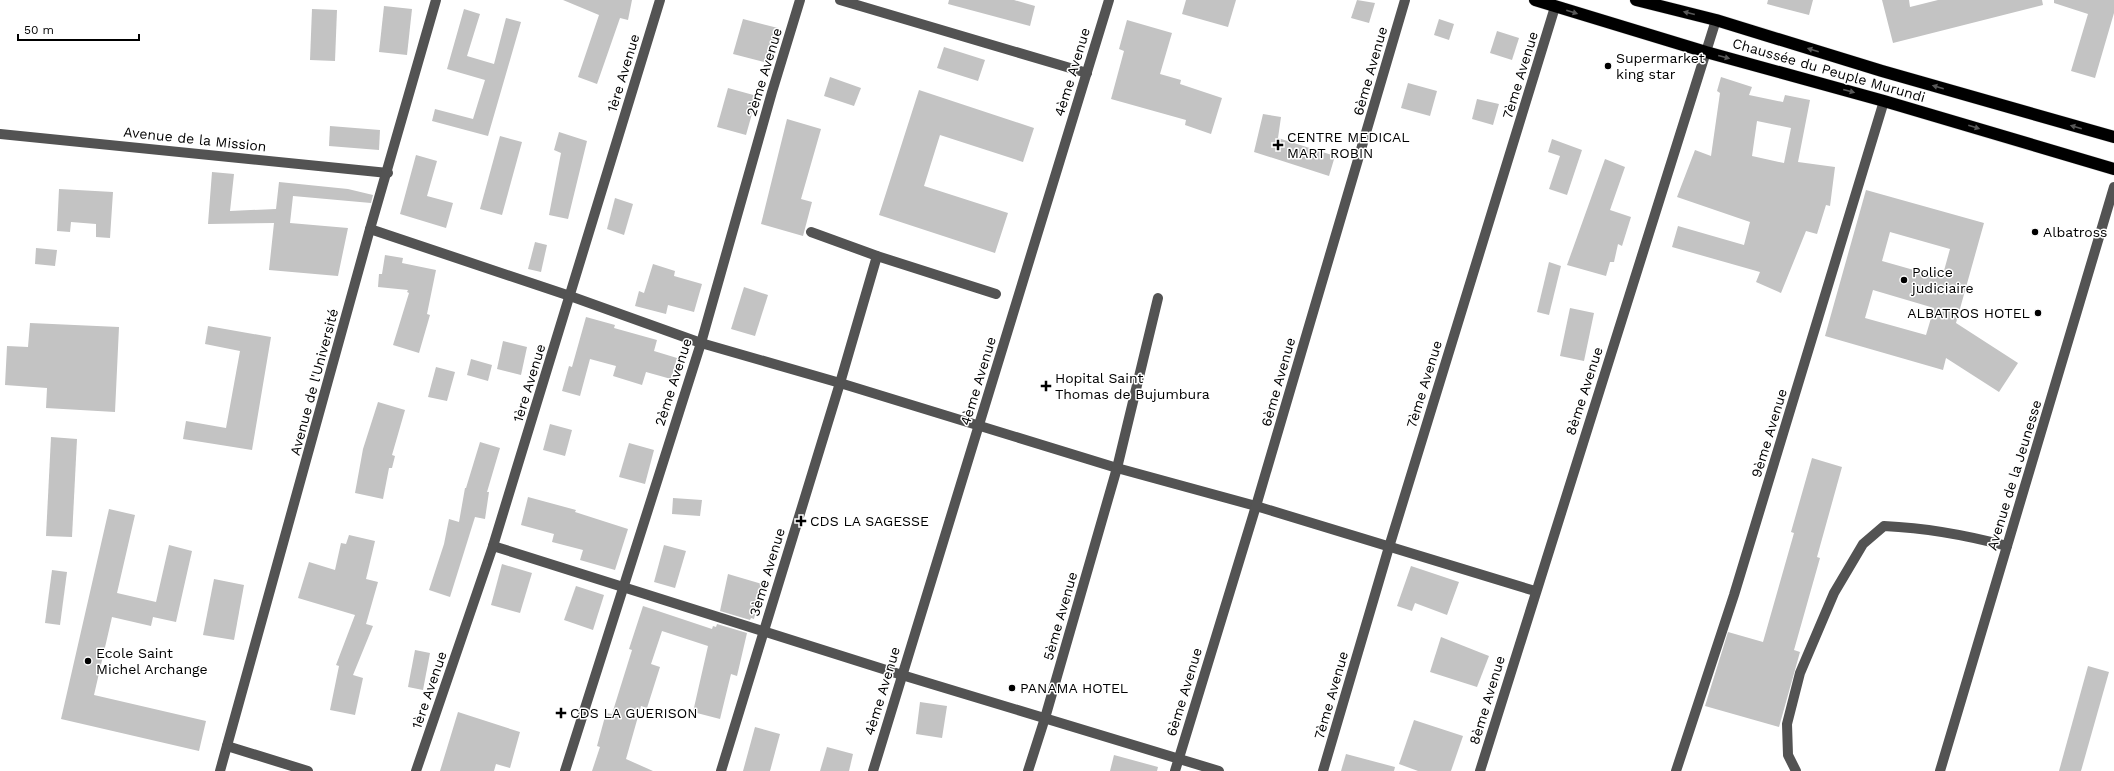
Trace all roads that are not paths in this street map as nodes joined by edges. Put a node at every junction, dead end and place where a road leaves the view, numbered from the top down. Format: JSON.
{"nodes":[{"id":1,"x":436,"y":0,"type":"edge"},
{"id":2,"x":660,"y":0,"type":"edge"},
{"id":3,"x":800,"y":0,"type":"edge"},
{"id":4,"x":840,"y":0,"type":"edge"},
{"id":5,"x":1109,"y":0,"type":"edge"},
{"id":6,"x":1405,"y":0,"type":"edge"},
{"id":7,"x":1535,"y":0,"type":"edge"},
{"id":8,"x":1636,"y":0,"type":"edge"},
{"id":9,"x":1555,"y":7,"type":"junction"},
{"id":10,"x":1716,"y":20,"type":"junction"},
{"id":11,"x":1706,"y":52,"type":"junction"},
{"id":12,"x":1087,"y":73,"type":"junction"},
{"id":13,"x":1884,"y":101,"type":"junction"},
{"id":14,"x":0,"y":134,"type":"edge"},
{"id":15,"x":2114,"y":137,"type":"edge"},
{"id":16,"x":2114,"y":169,"type":"edge"},
{"id":17,"x":388,"y":173,"type":"junction"},
{"id":18,"x":2114,"y":187,"type":"edge"},
{"id":19,"x":370,"y":229,"type":"junction"},
{"id":20,"x":811,"y":232,"type":"dead end"},
{"id":21,"x":877,"y":256,"type":"junction"},
{"id":22,"x":996,"y":294,"type":"dead end"},
{"id":23,"x":570,"y":296,"type":"junction"},
{"id":24,"x":1158,"y":298,"type":"dead end"},
{"id":25,"x":701,"y":343,"type":"junction"},
{"id":26,"x":840,"y":383,"type":"junction"},
{"id":27,"x":978,"y":427,"type":"junction"},
{"id":28,"x":1117,"y":468,"type":"junction"},
{"id":29,"x":1256,"y":506,"type":"junction"},
{"id":30,"x":493,"y":546,"type":"junction"},
{"id":31,"x":2007,"y":546,"type":"junction"},
{"id":32,"x":1389,"y":547,"type":"junction"},
{"id":33,"x":623,"y":586,"type":"junction"},
{"id":34,"x":1535,"y":592,"type":"junction"},
{"id":35,"x":763,"y":630,"type":"junction"},
{"id":36,"x":902,"y":675,"type":"junction"},
{"id":37,"x":1045,"y":718,"type":"junction"},
{"id":38,"x":227,"y":746,"type":"junction"},
{"id":39,"x":1179,"y":759,"type":"junction"},
{"id":40,"x":220,"y":771,"type":"edge"},
{"id":41,"x":308,"y":771,"type":"edge"},
{"id":42,"x":416,"y":771,"type":"edge"},
{"id":43,"x":565,"y":771,"type":"edge"},
{"id":44,"x":722,"y":771,"type":"edge"},
{"id":45,"x":873,"y":771,"type":"edge"},
{"id":46,"x":1028,"y":771,"type":"edge"},
{"id":47,"x":1175,"y":771,"type":"edge"},
{"id":48,"x":1219,"y":771,"type":"edge"},
{"id":49,"x":1323,"y":771,"type":"edge"},
{"id":50,"x":1480,"y":771,"type":"edge"},
{"id":51,"x":1676,"y":771,"type":"edge"},
{"id":52,"x":1796,"y":771,"type":"edge"},
{"id":53,"x":1940,"y":771,"type":"edge"}],
"edges":[{"from":1,"to":17,"type":"street","name":"Avenue de l'Université"},
{"from":2,"to":23,"type":"street","name":"1ère Avenue"},
{"from":3,"to":25,"type":"street","name":"2ème Avenue"},
{"from":4,"to":12,"type":"street"},
{"from":5,"to":12,"type":"street","name":"4ème Avenue"},
{"from":6,"to":29,"type":"street","name":"6ème Avenue"},
{"from":7,"to":9,"type":"highway","name":"Chaussée du Peuple Murundi"},
{"from":10,"to":8,"type":"highway","name":"Chaussée du Peuple Murundi","one_way":true},
{"from":9,"to":11,"type":"highway","name":"Chaussée du Peuple Murundi","one_way":true},
{"from":9,"to":32,"type":"street","name":"7ème Avenue"},
{"from":10,"to":11,"type":"street","name":"8ème Avenue"},
{"from":15,"to":10,"type":"highway","name":"Chaussée du Peuple Murundi","one_way":true},
{"from":11,"to":13,"type":"highway","name":"Chaussée du Peuple Murundi","one_way":true},
{"from":11,"to":34,"type":"street","name":"8ème Avenue"},
{"from":12,"to":27,"type":"street","name":"4ème Avenue"},
{"from":13,"to":16,"type":"highway","name":"Chaussée du Peuple Murundi","one_way":true},
{"from":13,"to":51,"type":"street","name":"9ème Avenue"},
{"from":14,"to":17,"type":"street","name":"Avenue de la Mission"},
{"from":17,"to":19,"type":"street","name":"Avenue de l'Université"},
{"from":18,"to":31,"type":"street","name":"Avenue de la Jeunesse"},
{"from":19,"to":23,"type":"street"},
{"from":19,"to":38,"type":"street","name":"Avenue de l'Université"},
{"from":20,"to":21,"type":"street"},
{"from":21,"to":22,"type":"street"},
{"from":21,"to":26,"type":"street","name":"3ème Avenue"},
{"from":23,"to":25,"type":"street"},
{"from":23,"to":30,"type":"street","name":"1ère Avenue"},
{"from":24,"to":28,"type":"street","name":"5ème Avenue"},
{"from":25,"to":26,"type":"street"},
{"from":25,"to":33,"type":"street","name":"2ème Avenue"},
{"from":26,"to":27,"type":"street"},
{"from":26,"to":35,"type":"street","name":"3ème Avenue"},
{"from":27,"to":28,"type":"street"},
{"from":27,"to":36,"type":"street","name":"4ème Avenue"},
{"from":28,"to":29,"type":"street"},
{"from":28,"to":37,"type":"street","name":"5ème Avenue"},
{"from":29,"to":32,"type":"street"},
{"from":29,"to":39,"type":"street","name":"6ème Avenue"},
{"from":30,"to":33,"type":"street"},
{"from":30,"to":42,"type":"street","name":"1ère Avenue"},
{"from":31,"to":52,"type":"street"},
{"from":31,"to":53,"type":"street","name":"Avenue de la Jeunesse"},
{"from":32,"to":34,"type":"street"},
{"from":32,"to":49,"type":"street","name":"7ème Avenue"},
{"from":33,"to":35,"type":"street"},
{"from":33,"to":43,"type":"street","name":"2ème Avenue"},
{"from":34,"to":50,"type":"street","name":"8ème Avenue"},
{"from":35,"to":36,"type":"street"},
{"from":35,"to":44,"type":"street","name":"3ème Avenue"},
{"from":36,"to":37,"type":"street"},
{"from":36,"to":45,"type":"street","name":"4ème Avenue"},
{"from":37,"to":39,"type":"street"},
{"from":37,"to":46,"type":"street","name":"5ème Avenue"},
{"from":38,"to":40,"type":"street","name":"Avenue de l'Université"},
{"from":38,"to":41,"type":"street"},
{"from":39,"to":47,"type":"street","name":"6ème Avenue"},
{"from":39,"to":48,"type":"street"}]}
